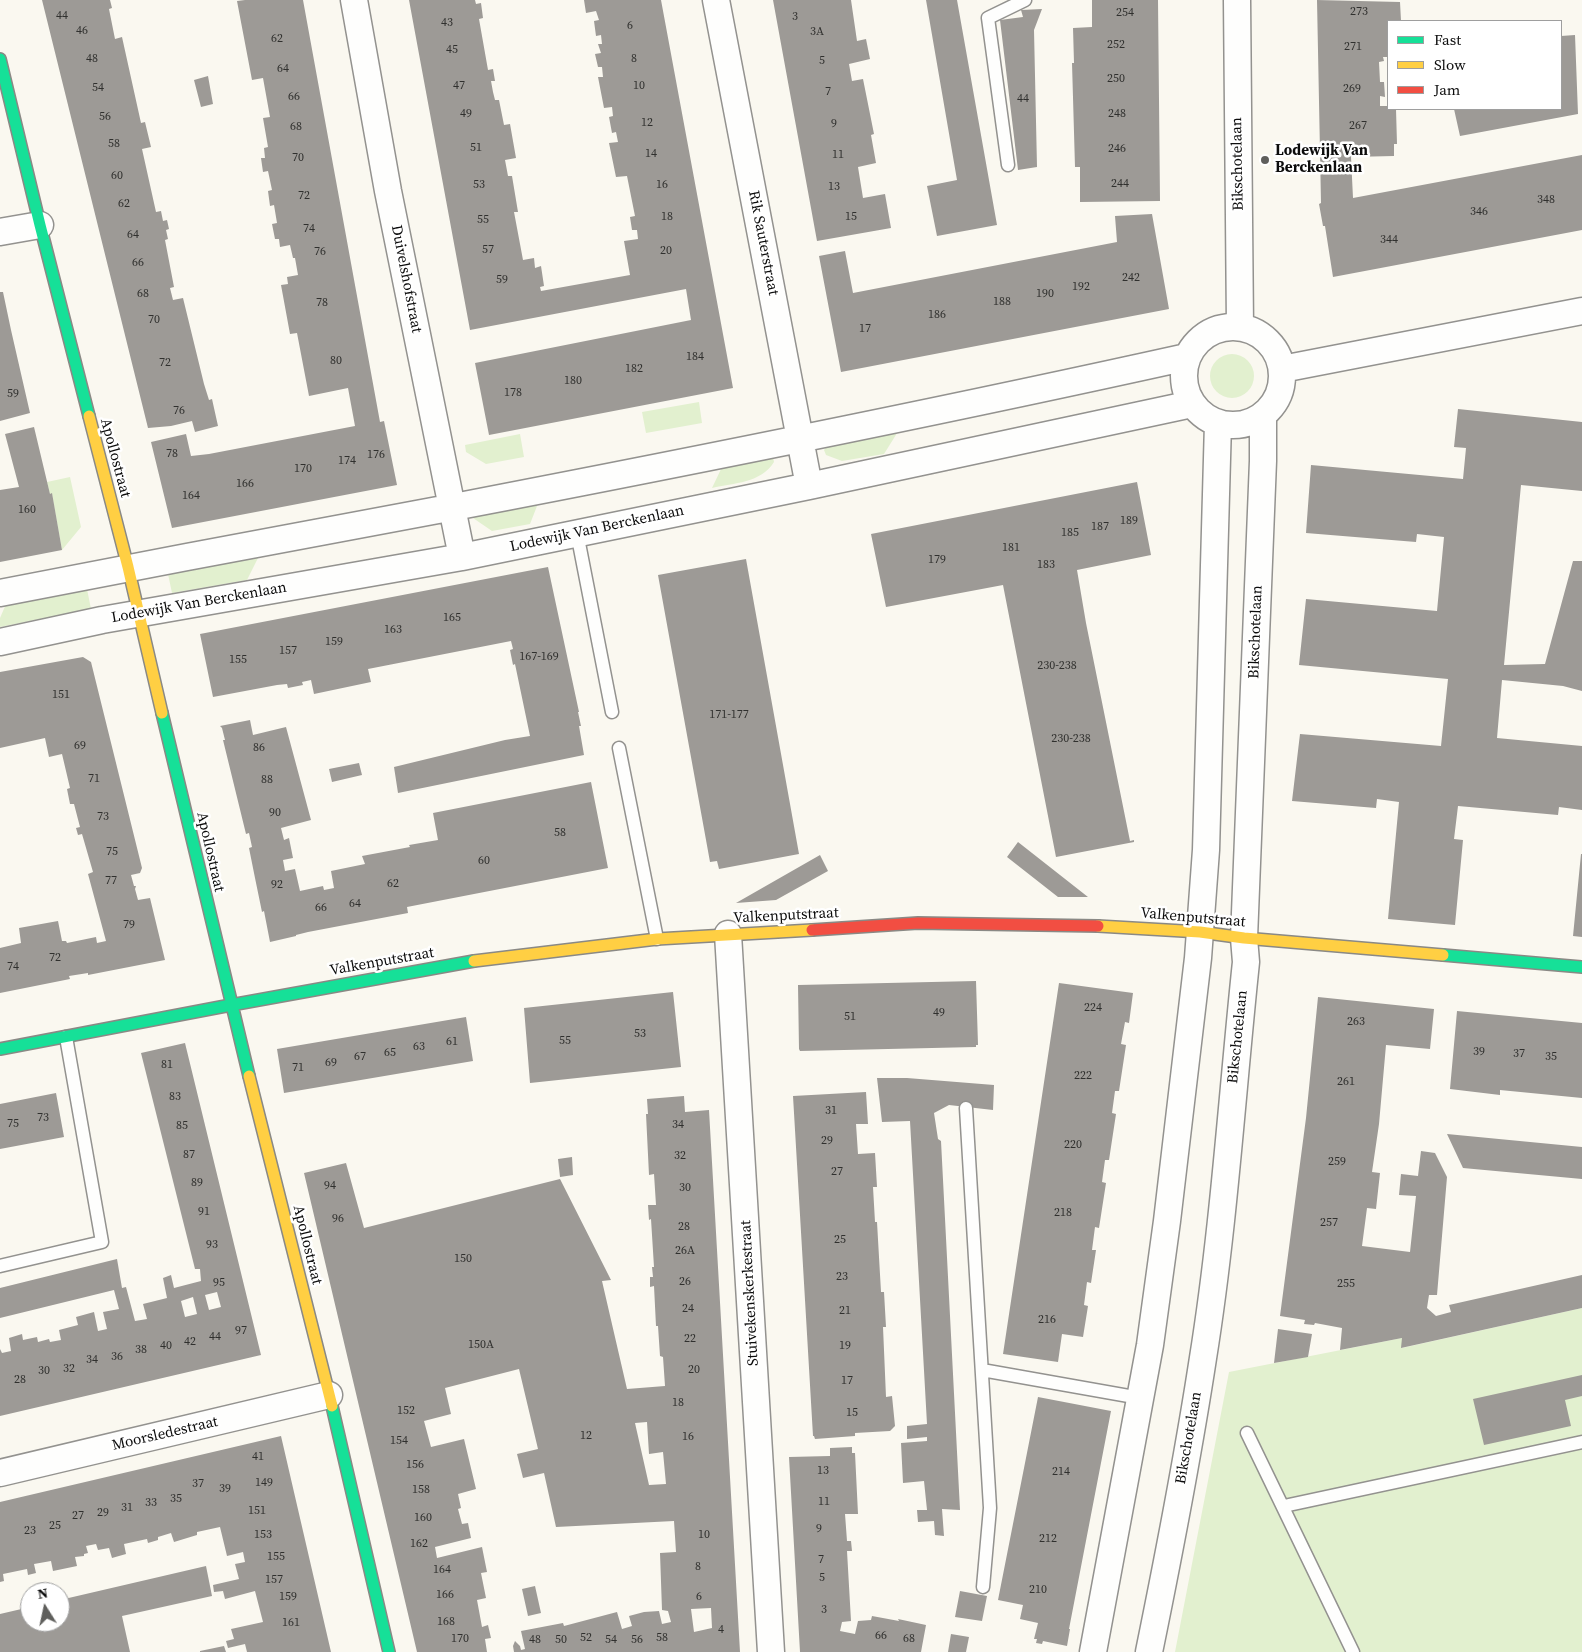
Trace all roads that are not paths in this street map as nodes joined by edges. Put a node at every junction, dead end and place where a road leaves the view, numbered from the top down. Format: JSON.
{"nodes":[{"id":1,"x":354,"y":0,"type":"edge"},
{"id":2,"x":716,"y":0,"type":"edge"},
{"id":3,"x":1025,"y":0,"type":"edge"},
{"id":4,"x":1237,"y":0,"type":"edge"},
{"id":5,"x":0,"y":59,"type":"edge"},
{"id":6,"x":1008,"y":165,"type":"dead end"},
{"id":7,"x":40,"y":225,"type":"junction"},
{"id":8,"x":0,"y":232,"type":"edge"},
{"id":9,"x":1582,"y":312,"type":"edge"},
{"id":10,"x":1240,"y":327,"type":"junction"},
{"id":11,"x":1187,"y":357,"type":"junction"},
{"id":12,"x":1282,"y":368,"type":"junction"},
{"id":13,"x":1192,"y":404,"type":"junction"},
{"id":14,"x":1263,"y":415,"type":"junction"},
{"id":15,"x":1218,"y":423,"type":"junction"},
{"id":16,"x":800,"y":439,"type":"junction"},
{"id":17,"x":809,"y":486,"type":"junction"},
{"id":18,"x":452,"y":508,"type":"junction"},
{"id":19,"x":576,"y":533,"type":"junction"},
{"id":20,"x":462,"y":557,"type":"junction"},
{"id":21,"x":128,"y":568,"type":"junction"},
{"id":22,"x":0,"y":593,"type":"edge"},
{"id":23,"x":139,"y":613,"type":"junction"},
{"id":24,"x":0,"y":642,"type":"edge"},
{"id":25,"x":612,"y":712,"type":"dead end"},
{"id":26,"x":619,"y":748,"type":"dead end"},
{"id":27,"x":1200,"y":932,"type":"junction"},
{"id":28,"x":728,"y":934,"type":"junction"},
{"id":29,"x":1244,"y":938,"type":"junction"},
{"id":30,"x":657,"y":939,"type":"junction"},
{"id":31,"x":1582,"y":967,"type":"edge"},
{"id":32,"x":231,"y":1005,"type":"junction"},
{"id":33,"x":66,"y":1037,"type":"junction"},
{"id":34,"x":0,"y":1049,"type":"edge"},
{"id":35,"x":966,"y":1108,"type":"dead end"},
{"id":36,"x":0,"y":1266,"type":"edge"},
{"id":37,"x":982,"y":1370,"type":"junction"},
{"id":38,"x":329,"y":1395,"type":"junction"},
{"id":39,"x":1140,"y":1398,"type":"junction"},
{"id":40,"x":1248,"y":1433,"type":"dead end"},
{"id":41,"x":1582,"y":1442,"type":"edge"},
{"id":42,"x":0,"y":1473,"type":"edge"},
{"id":43,"x":1284,"y":1506,"type":"junction"},
{"id":44,"x":983,"y":1587,"type":"dead end"},
{"id":45,"x":389,"y":1652,"type":"edge"},
{"id":46,"x":771,"y":1652,"type":"edge"},
{"id":47,"x":1093,"y":1652,"type":"edge"},
{"id":48,"x":1149,"y":1652,"type":"edge"},
{"id":49,"x":1353,"y":1652,"type":"edge"}],
"edges":[{"from":1,"to":18,"type":"street","name":"Duivelshofstraat"},
{"from":2,"to":16,"type":"street","name":"Rik Sauterstraat"},
{"from":3,"to":6,"type":"lane"},
{"from":4,"to":10,"type":"street","name":"Bikschotelaan"},
{"from":5,"to":7,"type":"street","name":"Apollostraat"},
{"from":7,"to":8,"type":"street"},
{"from":7,"to":21,"type":"street","name":"Apollostraat"},
{"from":9,"to":12,"type":"street"},
{"from":10,"to":11,"type":"street"},
{"from":10,"to":12,"type":"street"},
{"from":11,"to":13,"type":"street"},
{"from":11,"to":16,"type":"street"},
{"from":12,"to":14,"type":"street"},
{"from":13,"to":15,"type":"street"},
{"from":13,"to":17,"type":"street","name":"Lodewijk Van Berckenlaan"},
{"from":14,"to":15,"type":"street"},
{"from":14,"to":29,"type":"street","name":"Bikschotelaan"},
{"from":15,"to":27,"type":"street"},
{"from":16,"to":17,"type":"street","name":"Rik Sauterstraat"},
{"from":16,"to":18,"type":"street"},
{"from":17,"to":19,"type":"street","name":"Lodewijk Van Berckenlaan"},
{"from":18,"to":20,"type":"street","name":"Duivelshofstraat"},
{"from":18,"to":21,"type":"street"},
{"from":19,"to":20,"type":"street","name":"Lodewijk Van Berckenlaan"},
{"from":19,"to":25,"type":"lane"},
{"from":20,"to":23,"type":"street","name":"Lodewijk Van Berckenlaan"},
{"from":21,"to":22,"type":"street"},
{"from":21,"to":23,"type":"street","name":"Apollostraat"},
{"from":23,"to":24,"type":"street","name":"Lodewijk Van Berckenlaan"},
{"from":23,"to":32,"type":"street","name":"Apollostraat"},
{"from":26,"to":30,"type":"lane"},
{"from":27,"to":28,"type":"street","name":"Valkenputstraat"},
{"from":27,"to":29,"type":"street","name":"Valkenputstraat"},
{"from":27,"to":39,"type":"street"},
{"from":28,"to":30,"type":"street","name":"Valkenputstraat"},
{"from":28,"to":46,"type":"street","name":"Stuivekenskerkestraat"},
{"from":29,"to":31,"type":"street","name":"Valkenputstraat"},
{"from":29,"to":48,"type":"street","name":"Bikschotelaan"},
{"from":30,"to":32,"type":"street","name":"Valkenputstraat"},
{"from":32,"to":33,"type":"street","name":"Valkenputstraat"},
{"from":32,"to":38,"type":"street","name":"Apollostraat"},
{"from":33,"to":34,"type":"street","name":"Valkenputstraat"},
{"from":33,"to":36,"type":"lane"},
{"from":35,"to":37,"type":"lane"},
{"from":37,"to":39,"type":"lane"},
{"from":37,"to":44,"type":"lane"},
{"from":38,"to":42,"type":"street","name":"Moorsledestraat"},
{"from":38,"to":45,"type":"street","name":"Apollostraat"},
{"from":39,"to":47,"type":"street"},
{"from":40,"to":43,"type":"lane"},
{"from":41,"to":43,"type":"lane"},
{"from":43,"to":49,"type":"lane"}]}
